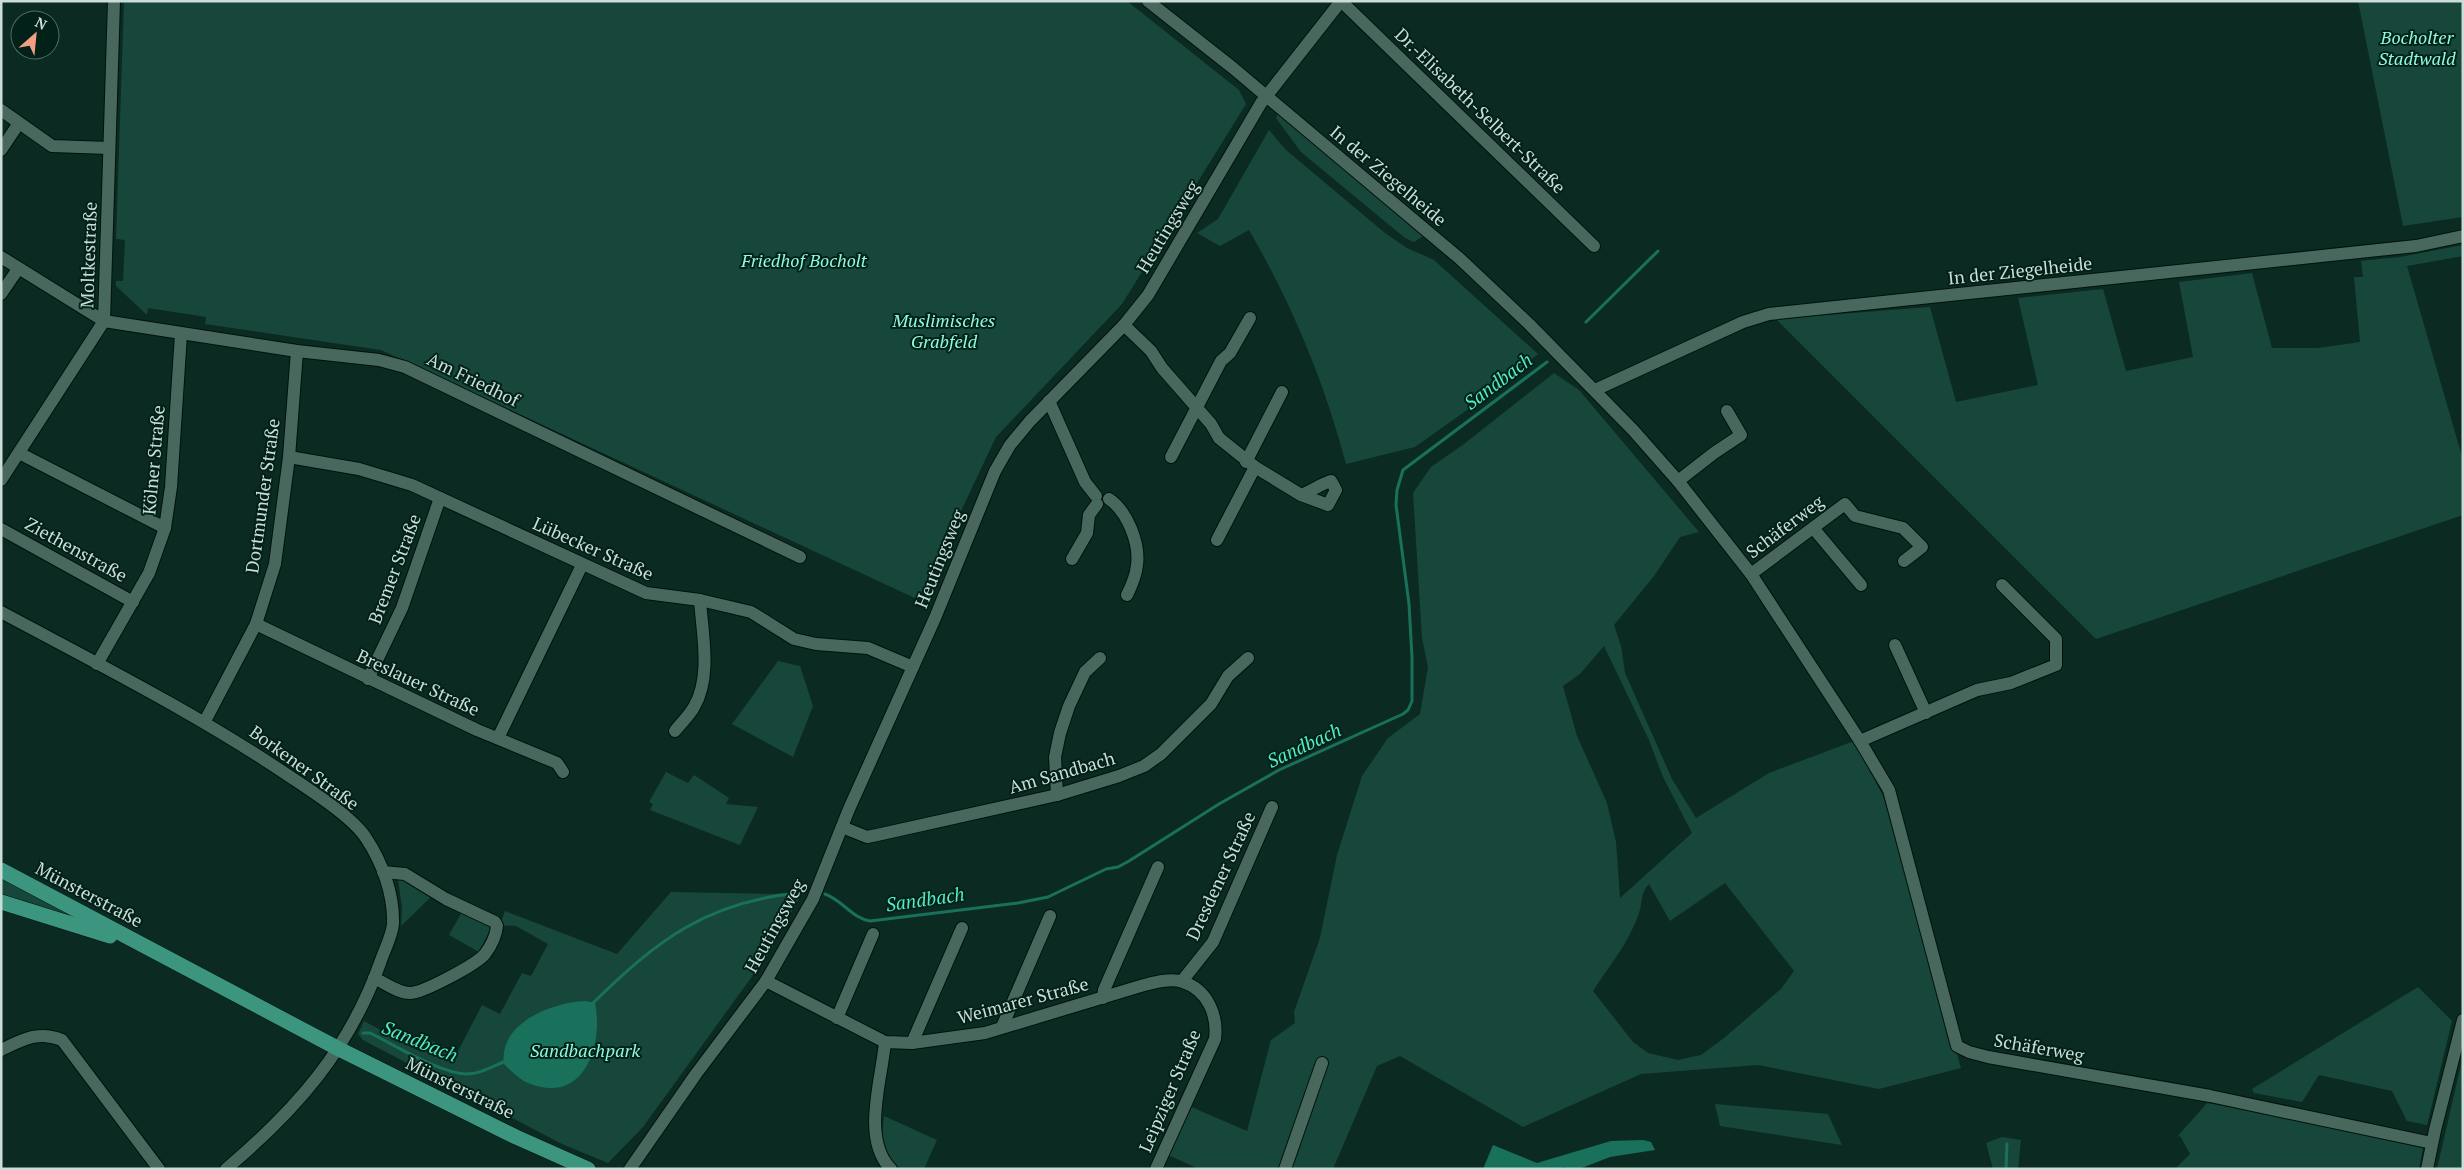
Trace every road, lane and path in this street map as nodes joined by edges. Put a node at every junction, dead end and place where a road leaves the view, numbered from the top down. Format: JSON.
{"nodes":[{"id":1,"x":114,"y":1,"type":"edge"},
{"id":2,"x":1148,"y":1,"type":"edge"},
{"id":3,"x":1336,"y":3,"type":"edge"},
{"id":4,"x":1266,"y":96,"type":"junction"},
{"id":5,"x":1,"y":110,"type":"edge"},
{"id":6,"x":20,"y":123,"type":"junction"},
{"id":7,"x":109,"y":148,"type":"junction"},
{"id":8,"x":1,"y":150,"type":"edge"},
{"id":9,"x":2463,"y":236,"type":"edge"},
{"id":10,"x":1594,"y":246,"type":"dead end"},
{"id":11,"x":1,"y":257,"type":"edge"},
{"id":12,"x":18,"y":269,"type":"junction"},
{"id":13,"x":1,"y":294,"type":"edge"},
{"id":14,"x":1250,"y":318,"type":"dead end"},
{"id":15,"x":104,"y":321,"type":"junction"},
{"id":16,"x":1124,"y":324,"type":"junction"},
{"id":17,"x":181,"y":334,"type":"junction"},
{"id":18,"x":297,"y":351,"type":"junction"},
{"id":19,"x":1595,"y":390,"type":"junction"},
{"id":20,"x":1282,"y":392,"type":"dead end"},
{"id":21,"x":1049,"y":401,"type":"junction"},
{"id":22,"x":1611,"y":406,"type":"joint"},
{"id":23,"x":1196,"y":407,"type":"junction"},
{"id":24,"x":1727,"y":411,"type":"dead end"},
{"id":25,"x":19,"y":453,"type":"junction"},
{"id":26,"x":289,"y":457,"type":"junction"},
{"id":27,"x":1171,"y":457,"type":"dead end"},
{"id":28,"x":1251,"y":464,"type":"junction"},
{"id":29,"x":1,"y":480,"type":"edge"},
{"id":30,"x":1678,"y":482,"type":"junction"},
{"id":31,"x":1301,"y":495,"type":"dead end"},
{"id":32,"x":440,"y":498,"type":"junction"},
{"id":33,"x":1101,"y":500,"type":"junction"},
{"id":34,"x":165,"y":528,"type":"junction"},
{"id":35,"x":1,"y":529,"type":"edge"},
{"id":36,"x":1814,"y":529,"type":"junction"},
{"id":37,"x":1218,"y":540,"type":"dead end"},
{"id":38,"x":800,"y":557,"type":"dead end"},
{"id":39,"x":1072,"y":559,"type":"dead end"},
{"id":40,"x":1904,"y":561,"type":"dead end"},
{"id":41,"x":582,"y":565,"type":"junction"},
{"id":42,"x":1751,"y":574,"type":"junction"},
{"id":43,"x":1861,"y":585,"type":"dead end"},
{"id":44,"x":2002,"y":585,"type":"dead end"},
{"id":45,"x":1127,"y":595,"type":"dead end"},
{"id":46,"x":700,"y":600,"type":"junction"},
{"id":47,"x":133,"y":602,"type":"junction"},
{"id":48,"x":1,"y":612,"type":"edge"},
{"id":49,"x":256,"y":624,"type":"junction"},
{"id":50,"x":1895,"y":645,"type":"dead end"},
{"id":51,"x":1100,"y":658,"type":"dead end"},
{"id":52,"x":1248,"y":658,"type":"dead end"},
{"id":53,"x":97,"y":664,"type":"junction"},
{"id":54,"x":912,"y":667,"type":"junction"},
{"id":55,"x":368,"y":679,"type":"junction"},
{"id":56,"x":1926,"y":713,"type":"junction"},
{"id":57,"x":205,"y":721,"type":"junction"},
{"id":58,"x":675,"y":731,"type":"dead end"},
{"id":59,"x":498,"y":738,"type":"junction"},
{"id":60,"x":1860,"y":741,"type":"junction"},
{"id":61,"x":563,"y":772,"type":"dead end"},
{"id":62,"x":1058,"y":796,"type":"junction"},
{"id":63,"x":1272,"y":807,"type":"dead end"},
{"id":64,"x":842,"y":827,"type":"junction"},
{"id":65,"x":1158,"y":867,"type":"dead end"},
{"id":66,"x":1,"y":870,"type":"edge"},
{"id":67,"x":383,"y":872,"type":"junction"},
{"id":68,"x":1,"y":902,"type":"edge"},
{"id":69,"x":1050,"y":916,"type":"dead end"},
{"id":70,"x":962,"y":928,"type":"dead end"},
{"id":71,"x":874,"y":934,"type":"dead end"},
{"id":72,"x":158,"y":954,"type":"junction"},
{"id":73,"x":374,"y":978,"type":"junction"},
{"id":74,"x":766,"y":980,"type":"junction"},
{"id":75,"x":1182,"y":981,"type":"junction"},
{"id":76,"x":1104,"y":998,"type":"junction"},
{"id":77,"x":837,"y":1018,"type":"junction"},
{"id":78,"x":2463,"y":1020,"type":"edge"},
{"id":79,"x":1002,"y":1027,"type":"junction"},
{"id":80,"x":885,"y":1042,"type":"junction"},
{"id":81,"x":912,"y":1043,"type":"junction"},
{"id":82,"x":339,"y":1049,"type":"junction"},
{"id":83,"x":1,"y":1050,"type":"edge"},
{"id":84,"x":1322,"y":1063,"type":"dead end"},
{"id":85,"x":2432,"y":1144,"type":"junction"},
{"id":86,"x":159,"y":1169,"type":"edge"},
{"id":87,"x":226,"y":1169,"type":"edge"},
{"id":88,"x":588,"y":1169,"type":"edge"},
{"id":89,"x":630,"y":1169,"type":"edge"},
{"id":90,"x":890,"y":1169,"type":"edge"},
{"id":91,"x":1156,"y":1169,"type":"edge"},
{"id":92,"x":1285,"y":1169,"type":"edge"},
{"id":93,"x":2428,"y":1169,"type":"edge"}],
"edges":[{"from":1,"to":7,"type":"street","name":"Moltkestraße"},
{"from":2,"to":4,"type":"street","name":"In der Ziegelheide"},
{"from":3,"to":4,"type":"street","name":"Heutingsweg"},
{"from":3,"to":10,"type":"street","name":"Dr.-Elisabeth-Selbert-Straße"},
{"from":4,"to":16,"type":"street","name":"Heutingsweg"},
{"from":4,"to":19,"type":"street","name":"In der Ziegelheide"},
{"from":5,"to":6,"type":"street"},
{"from":6,"to":7,"type":"street"},
{"from":6,"to":8,"type":"street"},
{"from":7,"to":15,"type":"street","name":"Moltkestraße"},
{"from":9,"to":19,"type":"street","name":"In der Ziegelheide"},
{"from":11,"to":12,"type":"street"},
{"from":12,"to":13,"type":"street"},
{"from":12,"to":15,"type":"street"},
{"from":14,"to":23,"type":"street"},
{"from":15,"to":17,"type":"street","name":"Am Friedhof"},
{"from":15,"to":25,"type":"street","name":"Moltkestraße"},
{"from":16,"to":21,"type":"street","name":"Heutingsweg"},
{"from":16,"to":23,"type":"street"},
{"from":17,"to":18,"type":"street","name":"Am Friedhof"},
{"from":17,"to":34,"type":"street","name":"Kölner Straße"},
{"from":18,"to":26,"type":"street","name":"Dortmunder Straße"},
{"from":18,"to":38,"type":"street","name":"Am Friedhof"},
{"from":19,"to":22,"type":"street","name":"In der Ziegelheide"},
{"from":20,"to":28,"type":"street"},
{"from":21,"to":33,"type":"street"},
{"from":21,"to":54,"type":"street","name":"Heutingsweg"},
{"from":22,"to":30,"type":"street","name":"Schäferweg"},
{"from":23,"to":27,"type":"street"},
{"from":23,"to":28,"type":"street"},
{"from":24,"to":30,"type":"street"},
{"from":25,"to":29,"type":"street","name":"Moltkestraße"},
{"from":25,"to":34,"type":"street"},
{"from":26,"to":32,"type":"street","name":"Lübecker Straße"},
{"from":26,"to":49,"type":"street","name":"Dortmunder Straße"},
{"from":28,"to":31,"type":"street"},
{"from":28,"to":37,"type":"street"},
{"from":30,"to":42,"type":"street","name":"Schäferweg"},
{"from":32,"to":41,"type":"street","name":"Lübecker Straße"},
{"from":32,"to":55,"type":"street","name":"Bremer Straße"},
{"from":33,"to":39,"type":"street"},
{"from":33,"to":45,"type":"street"},
{"from":34,"to":47,"type":"street","name":"Kölner Straße"},
{"from":35,"to":47,"type":"street","name":"Ziethenstraße"},
{"from":36,"to":40,"type":"street","name":"Schäferweg"},
{"from":36,"to":42,"type":"street","name":"Schäferweg"},
{"from":36,"to":43,"type":"street"},
{"from":41,"to":46,"type":"street","name":"Lübecker Straße"},
{"from":41,"to":59,"type":"street"},
{"from":42,"to":60,"type":"street","name":"Schäferweg"},
{"from":44,"to":56,"type":"street"},
{"from":46,"to":54,"type":"street","name":"Lübecker Straße"},
{"from":46,"to":58,"type":"street"},
{"from":47,"to":53,"type":"street","name":"Kölner Straße"},
{"from":48,"to":53,"type":"street","name":"Borkener Straße"},
{"from":49,"to":55,"type":"street","name":"Breslauer Straße"},
{"from":49,"to":57,"type":"street","name":"Dortmunder Straße"},
{"from":50,"to":56,"type":"street"},
{"from":51,"to":62,"type":"street"},
{"from":52,"to":62,"type":"street","name":"Am Sandbach"},
{"from":53,"to":57,"type":"street","name":"Borkener Straße"},
{"from":54,"to":64,"type":"street","name":"Heutingsweg"},
{"from":55,"to":59,"type":"street","name":"Breslauer Straße"},
{"from":56,"to":60,"type":"street"},
{"from":57,"to":67,"type":"street","name":"Borkener Straße"},
{"from":59,"to":61,"type":"street","name":"Breslauer Straße"},
{"from":60,"to":85,"type":"street","name":"Schäferweg"},
{"from":62,"to":64,"type":"street","name":"Am Sandbach"},
{"from":63,"to":75,"type":"street","name":"Dresdener Straße"},
{"from":64,"to":74,"type":"street","name":"Heutingsweg"},
{"from":65,"to":76,"type":"street"},
{"from":66,"to":72,"type":"main road","name":"Münsterstraße"},
{"from":67,"to":73,"type":"street","name":"Borkener Straße"},
{"from":67,"to":73,"type":"street"},
{"from":68,"to":72,"type":"main road","name":"Münsterstraße"},
{"from":69,"to":79,"type":"street"},
{"from":70,"to":81,"type":"street"},
{"from":71,"to":77,"type":"street"},
{"from":72,"to":82,"type":"main road","name":"Münsterstraße"},
{"from":73,"to":82,"type":"street","name":"Borkener Straße"},
{"from":74,"to":77,"type":"street","name":"Weimarer Straße"},
{"from":74,"to":89,"type":"street","name":"Heutingsweg"},
{"from":75,"to":76,"type":"street","name":"Weimarer Straße"},
{"from":75,"to":91,"type":"street","name":"Leipziger Straße"},
{"from":76,"to":79,"type":"street","name":"Weimarer Straße"},
{"from":77,"to":80,"type":"street","name":"Weimarer Straße"},
{"from":78,"to":85,"type":"street"},
{"from":79,"to":81,"type":"street","name":"Weimarer Straße"},
{"from":80,"to":81,"type":"street","name":"Weimarer Straße"},
{"from":80,"to":90,"type":"street"},
{"from":82,"to":87,"type":"street","name":"Borkener Straße"},
{"from":82,"to":88,"type":"main road","name":"Münsterstraße"},
{"from":83,"to":86,"type":"street"},
{"from":84,"to":92,"type":"street"},
{"from":85,"to":93,"type":"street"}]}
